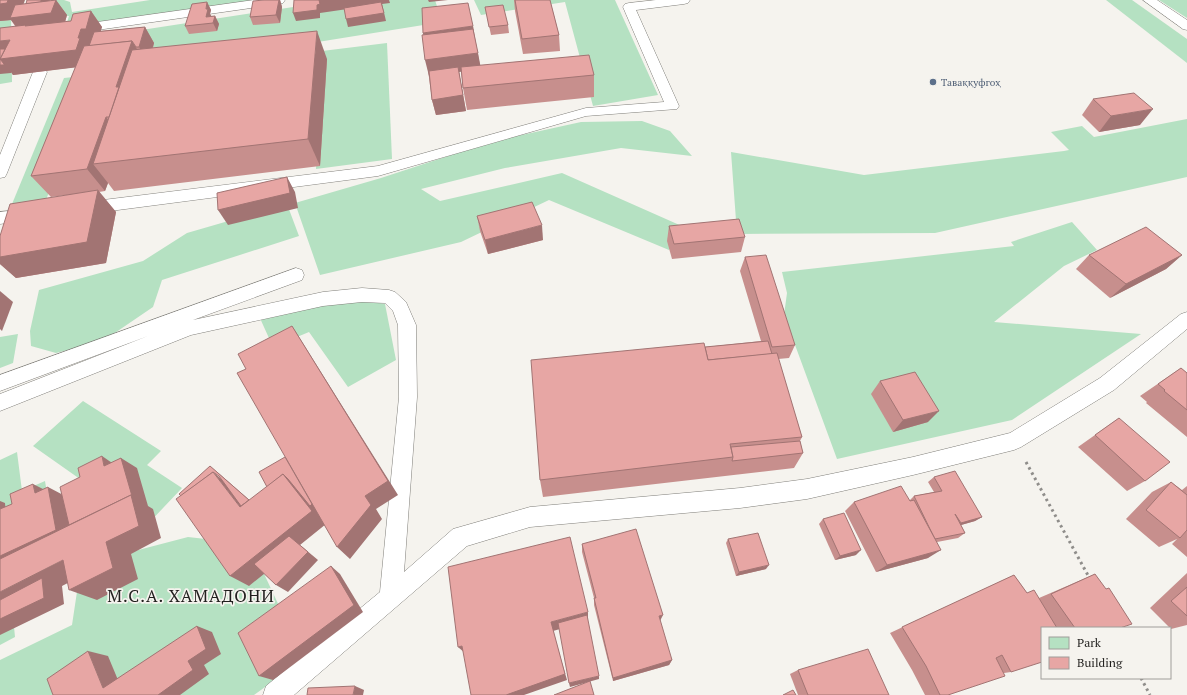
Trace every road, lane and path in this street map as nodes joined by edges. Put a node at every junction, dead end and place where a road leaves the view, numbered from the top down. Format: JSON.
{"nodes":[{"id":1,"x":279,"y":0,"type":"edge"},
{"id":2,"x":684,"y":0,"type":"edge"},
{"id":3,"x":1149,"y":0,"type":"edge"},
{"id":4,"x":1187,"y":26,"type":"edge"},
{"id":5,"x":66,"y":31,"type":"edge"},
{"id":6,"x":40,"y":72,"type":"dead end"},
{"id":7,"x":0,"y":173,"type":"edge"},
{"id":8,"x":71,"y":210,"type":"edge"},
{"id":9,"x":39,"y":214,"type":"edge"},
{"id":10,"x":0,"y":218,"type":"edge"},
{"id":11,"x":296,"y":275,"type":"dead end"},
{"id":12,"x":1187,"y":319,"type":"edge"},
{"id":13,"x":0,"y":383,"type":"edge"},
{"id":14,"x":0,"y":403,"type":"edge"},
{"id":15,"x":1014,"y":441,"type":"junction"},
{"id":16,"x":1093,"y":585,"type":"edge"},
{"id":17,"x":391,"y":598,"type":"junction"},
{"id":18,"x":1142,"y":679,"type":"edge"},
{"id":19,"x":275,"y":695,"type":"edge"},
{"id":20,"x":1150,"y":695,"type":"edge"}],
"edges":[{"from":1,"to":5,"type":"lane"},
{"from":2,"to":8,"type":"lane"},
{"from":3,"to":4,"type":"lane"},
{"from":6,"to":7,"type":"lane"},
{"from":9,"to":10,"type":"lane"},
{"from":11,"to":13,"type":"lane"},
{"from":12,"to":15,"type":"lane"},
{"from":14,"to":17,"type":"lane"},
{"from":15,"to":16,"type":"path"},
{"from":15,"to":17,"type":"lane"},
{"from":17,"to":19,"type":"lane"},
{"from":18,"to":20,"type":"path"}]}
